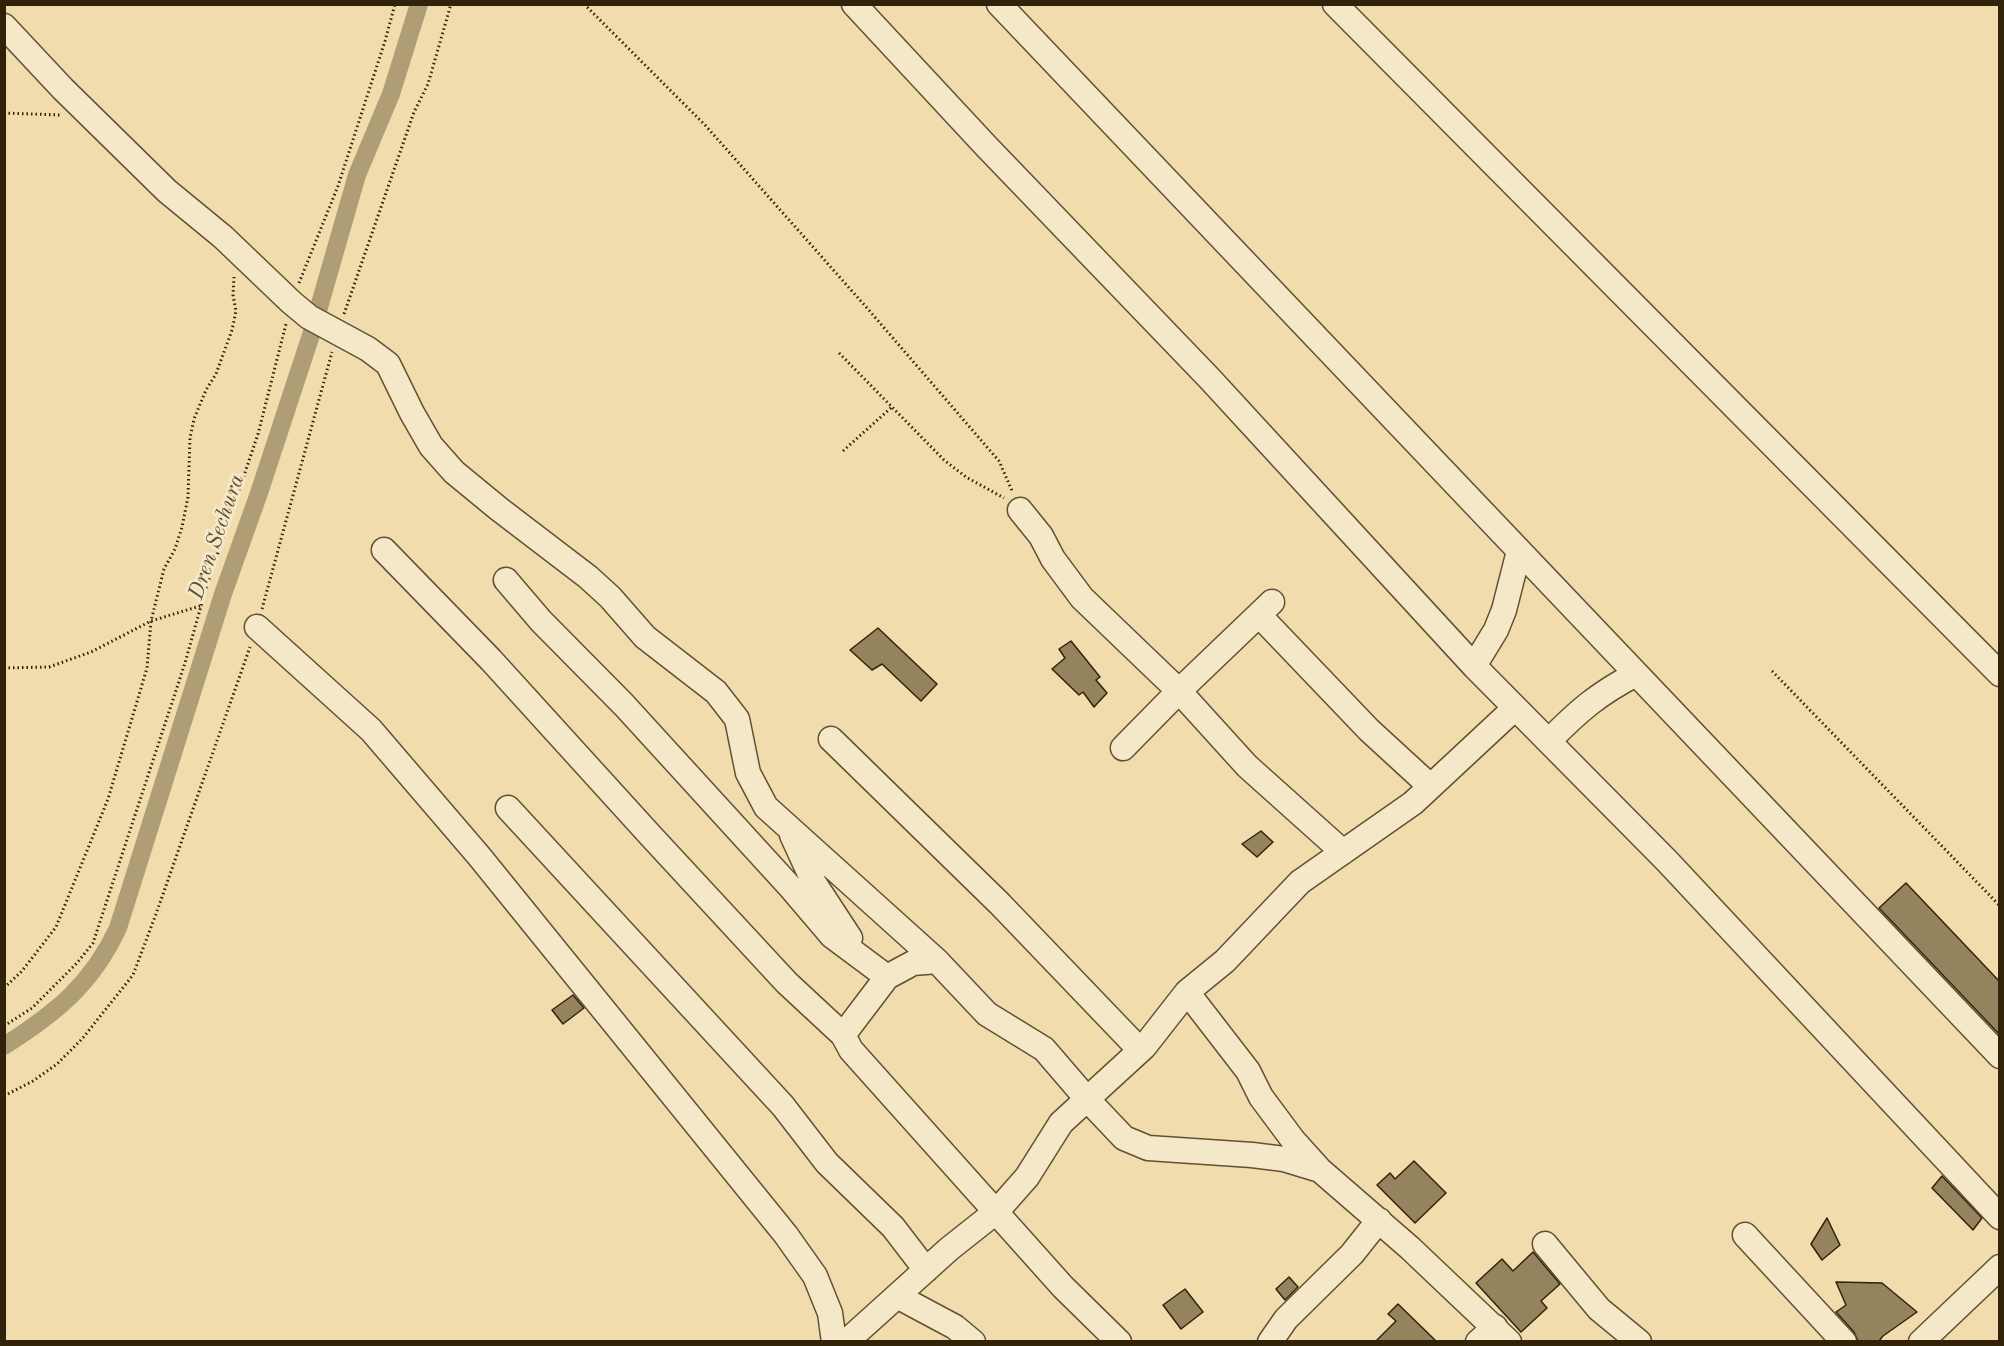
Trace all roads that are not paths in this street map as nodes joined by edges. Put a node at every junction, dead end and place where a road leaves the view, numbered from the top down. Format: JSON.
{"nodes":[{"id":1,"x":854,"y":4,"type":"edge"},
{"id":2,"x":999,"y":4,"type":"edge"},
{"id":3,"x":1335,"y":4,"type":"edge"},
{"id":4,"x":4,"y":26,"type":"edge"},
{"id":5,"x":1020,"y":510,"type":"road end"},
{"id":6,"x":384,"y":550,"type":"dead end"},
{"id":7,"x":1519,"y":551,"type":"junction"},
{"id":8,"x":506,"y":580,"type":"dead end"},
{"id":9,"x":257,"y":627,"type":"road end"},
{"id":10,"x":1474,"y":666,"type":"junction"},
{"id":11,"x":1636,"y":674,"type":"junction"},
{"id":12,"x":2000,"y":674,"type":"edge"},
{"id":13,"x":1179,"y":691,"type":"junction"},
{"id":14,"x":1515,"y":708,"type":"junction"},
{"id":15,"x":831,"y":740,"type":"dead end"},
{"id":16,"x":1549,"y":741,"type":"junction"},
{"id":17,"x":1124,"y":748,"type":"dead end"},
{"id":18,"x":1430,"y":786,"type":"junction"},
{"id":19,"x":508,"y":808,"type":"dead end"},
{"id":20,"x":788,"y":827,"type":"junction"},
{"id":21,"x":1343,"y":852,"type":"junction"},
{"id":22,"x":864,"y":960,"type":"junction"},
{"id":23,"x":937,"y":961,"type":"junction"},
{"id":24,"x":887,"y":977,"type":"junction"},
{"id":25,"x":1187,"y":992,"type":"junction"},
{"id":26,"x":843,"y":1035,"type":"junction"},
{"id":27,"x":1140,"y":1050,"type":"junction"},
{"id":28,"x":2000,"y":1056,"type":"edge"},
{"id":29,"x":1087,"y":1099,"type":"junction"},
{"id":30,"x":1320,"y":1170,"type":"junction"},
{"id":31,"x":997,"y":1211,"type":"junction"},
{"id":32,"x":2000,"y":1217,"type":"edge"},
{"id":33,"x":1379,"y":1220,"type":"junction"},
{"id":34,"x":1745,"y":1235,"type":"dead end"},
{"id":35,"x":1545,"y":1244,"type":"dead end"},
{"id":36,"x":2000,"y":1266,"type":"edge"},
{"id":37,"x":926,"y":1270,"type":"junction"},
{"id":38,"x":897,"y":1296,"type":"junction"},
{"id":39,"x":1494,"y":1336,"type":"edge"},
{"id":40,"x":834,"y":1341,"type":"edge"},
{"id":41,"x":846,"y":1341,"type":"edge"},
{"id":42,"x":974,"y":1341,"type":"edge"},
{"id":43,"x":1119,"y":1341,"type":"edge"},
{"id":44,"x":1270,"y":1341,"type":"edge"},
{"id":45,"x":1639,"y":1341,"type":"edge"},
{"id":46,"x":1844,"y":1341,"type":"edge"},
{"id":47,"x":1921,"y":1341,"type":"edge"}],
"edges":[{"from":1,"to":10,"type":"street"},
{"from":2,"to":7,"type":"street"},
{"from":3,"to":12,"type":"street"},
{"from":4,"to":20,"type":"street"},
{"from":5,"to":13,"type":"street"},
{"from":6,"to":26,"type":"street"},
{"from":7,"to":10,"type":"street"},
{"from":7,"to":11,"type":"street"},
{"from":8,"to":22,"type":"street"},
{"from":9,"to":40,"type":"street"},
{"from":10,"to":14,"type":"street"},
{"from":11,"to":16,"type":"street"},
{"from":11,"to":28,"type":"street"},
{"from":13,"to":17,"type":"street"},
{"from":13,"to":18,"type":"street"},
{"from":13,"to":21,"type":"street"},
{"from":14,"to":16,"type":"street"},
{"from":14,"to":18,"type":"street"},
{"from":15,"to":27,"type":"street"},
{"from":16,"to":32,"type":"street"},
{"from":18,"to":21,"type":"street"},
{"from":19,"to":37,"type":"street"},
{"from":20,"to":22,"type":"street"},
{"from":20,"to":23,"type":"street"},
{"from":21,"to":25,"type":"street"},
{"from":22,"to":24,"type":"street"},
{"from":23,"to":24,"type":"street"},
{"from":23,"to":29,"type":"street"},
{"from":24,"to":26,"type":"street"},
{"from":25,"to":27,"type":"street"},
{"from":25,"to":30,"type":"street"},
{"from":26,"to":31,"type":"street"},
{"from":27,"to":29,"type":"street"},
{"from":29,"to":30,"type":"street"},
{"from":29,"to":31,"type":"street"},
{"from":30,"to":33,"type":"street"},
{"from":31,"to":37,"type":"street"},
{"from":31,"to":43,"type":"street"},
{"from":33,"to":39,"type":"street"},
{"from":33,"to":44,"type":"street"},
{"from":34,"to":46,"type":"street"},
{"from":35,"to":45,"type":"street"},
{"from":36,"to":47,"type":"street"},
{"from":37,"to":38,"type":"street"},
{"from":38,"to":41,"type":"street"},
{"from":38,"to":42,"type":"street"}]}
